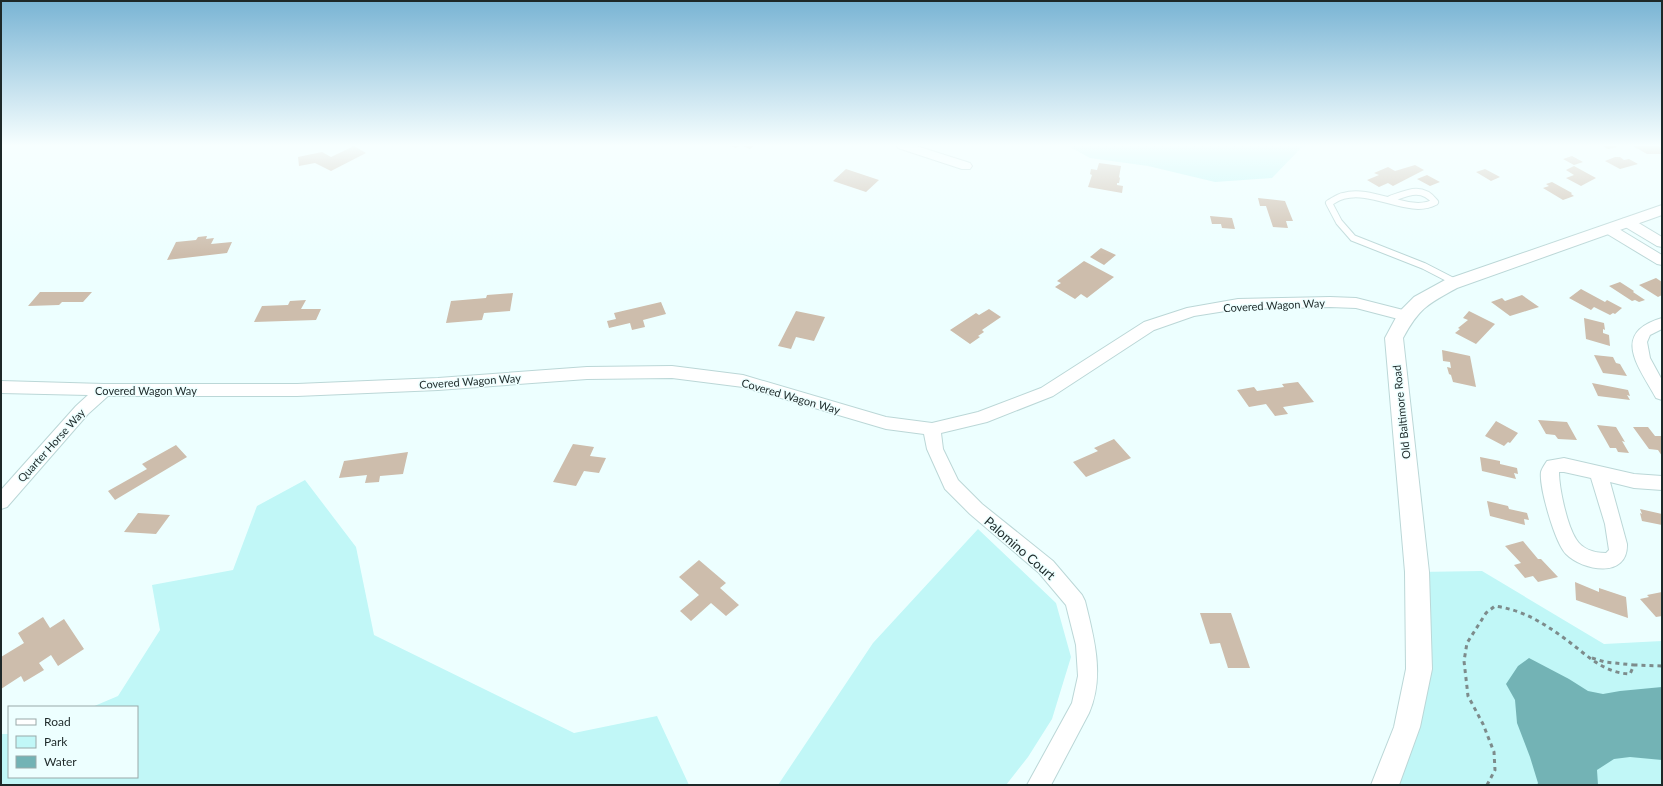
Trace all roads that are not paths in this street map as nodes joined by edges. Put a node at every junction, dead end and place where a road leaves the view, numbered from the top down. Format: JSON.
{"nodes":[{"id":1,"x":1390,"y":200,"type":"junction"},
{"id":2,"x":1662,"y":210,"type":"edge"},
{"id":3,"x":1618,"y":226,"type":"junction"},
{"id":4,"x":1662,"y":243,"type":"edge"},
{"id":5,"x":1662,"y":260,"type":"edge"},
{"id":6,"x":1457,"y":283,"type":"junction"},
{"id":7,"x":1406,"y":316,"type":"junction"},
{"id":8,"x":1662,"y":323,"type":"edge"},
{"id":9,"x":1,"y":387,"type":"edge"},
{"id":10,"x":104,"y":390,"type":"junction"},
{"id":11,"x":1662,"y":394,"type":"edge"},
{"id":12,"x":932,"y":429,"type":"junction"},
{"id":13,"x":1598,"y":473,"type":"junction"},
{"id":14,"x":1662,"y":483,"type":"edge"},
{"id":15,"x":1,"y":502,"type":"edge"},
{"id":16,"x":1038,"y":785,"type":"edge"},
{"id":17,"x":1385,"y":785,"type":"edge"}],
"edges":[{"from":1,"to":1,"type":"lane"},
{"from":1,"to":6,"type":"lane"},
{"from":2,"to":3,"type":"street","name":"Old Baltimore Road"},
{"from":3,"to":4,"type":"street"},
{"from":3,"to":5,"type":"street"},
{"from":3,"to":6,"type":"street","name":"Old Baltimore Road"},
{"from":6,"to":7,"type":"street","name":"Old Baltimore Road"},
{"from":7,"to":12,"type":"street","name":"Covered Wagon Way"},
{"from":7,"to":17,"type":"street","name":"Old Baltimore Road"},
{"from":8,"to":11,"type":"street"},
{"from":9,"to":10,"type":"street","name":"Covered Wagon Way"},
{"from":10,"to":12,"type":"street","name":"Covered Wagon Way"},
{"from":10,"to":15,"type":"street","name":"Quarter Horse Way"},
{"from":12,"to":16,"type":"street","name":"Palomino Court"},
{"from":13,"to":13,"type":"street"},
{"from":13,"to":14,"type":"street"}]}
